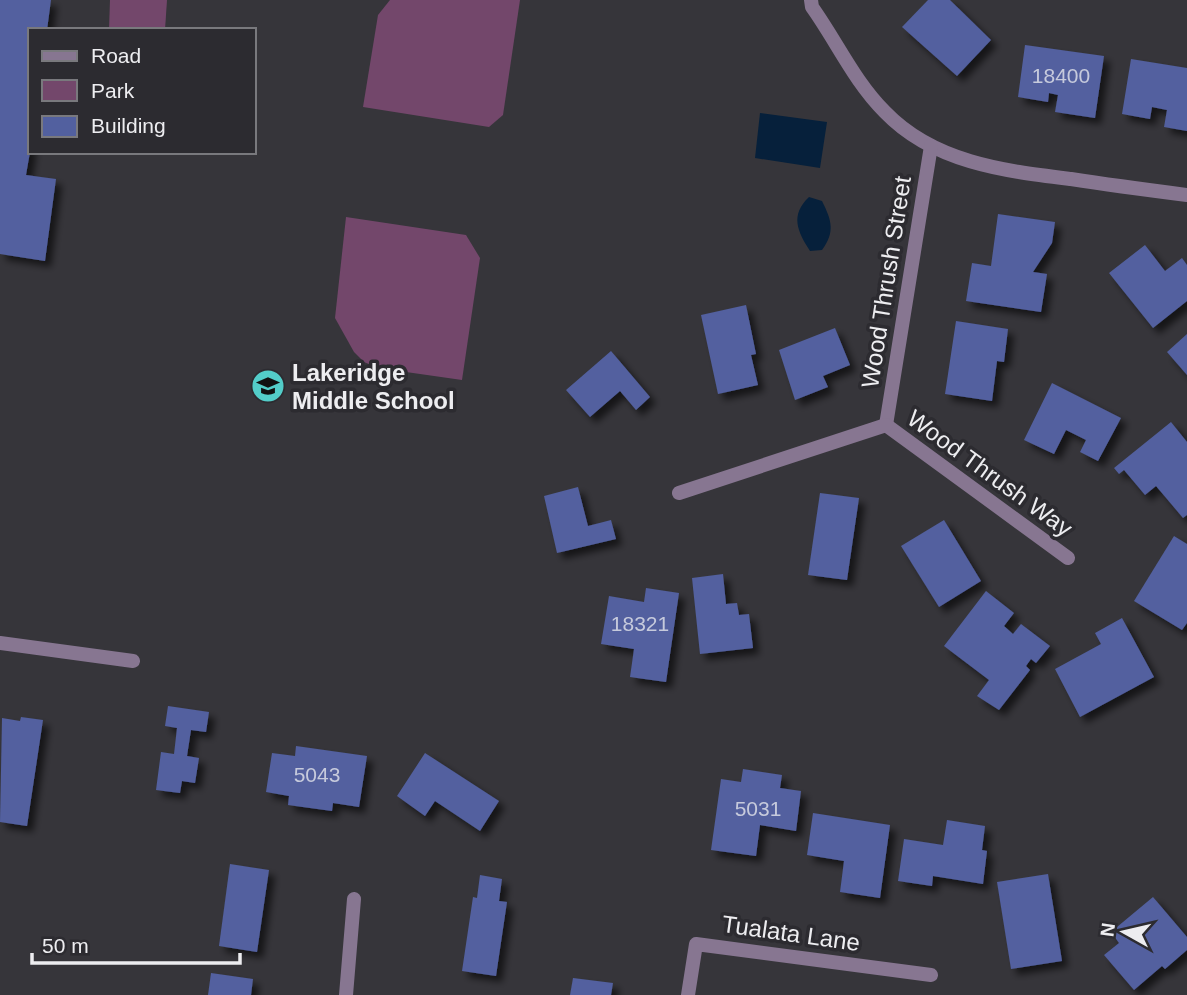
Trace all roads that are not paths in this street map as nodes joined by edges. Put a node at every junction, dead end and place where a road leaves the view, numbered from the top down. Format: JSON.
{"nodes":[{"id":1,"x":811,"y":0,"type":"edge"},
{"id":2,"x":931,"y":146,"type":"junction"},
{"id":3,"x":1187,"y":195,"type":"edge"},
{"id":4,"x":886,"y":425,"type":"junction"},
{"id":5,"x":679,"y":494,"type":"dead end"},
{"id":6,"x":1068,"y":558,"type":"dead end"},
{"id":7,"x":0,"y":643,"type":"edge"},
{"id":8,"x":133,"y":661,"type":"dead end"},
{"id":9,"x":355,"y":899,"type":"dead end"},
{"id":10,"x":931,"y":975,"type":"dead end"},
{"id":11,"x":346,"y":995,"type":"edge"},
{"id":12,"x":688,"y":995,"type":"edge"}],
"edges":[{"from":1,"to":2,"type":"street"},
{"from":2,"to":3,"type":"street"},
{"from":2,"to":4,"type":"street","name":"Wood Thrush Street"},
{"from":4,"to":5,"type":"street"},
{"from":4,"to":6,"type":"street","name":"Wood Thrush Way"},
{"from":7,"to":8,"type":"street"},
{"from":9,"to":11,"type":"street"},
{"from":10,"to":12,"type":"street","name":"Tualata Lane"}]}
